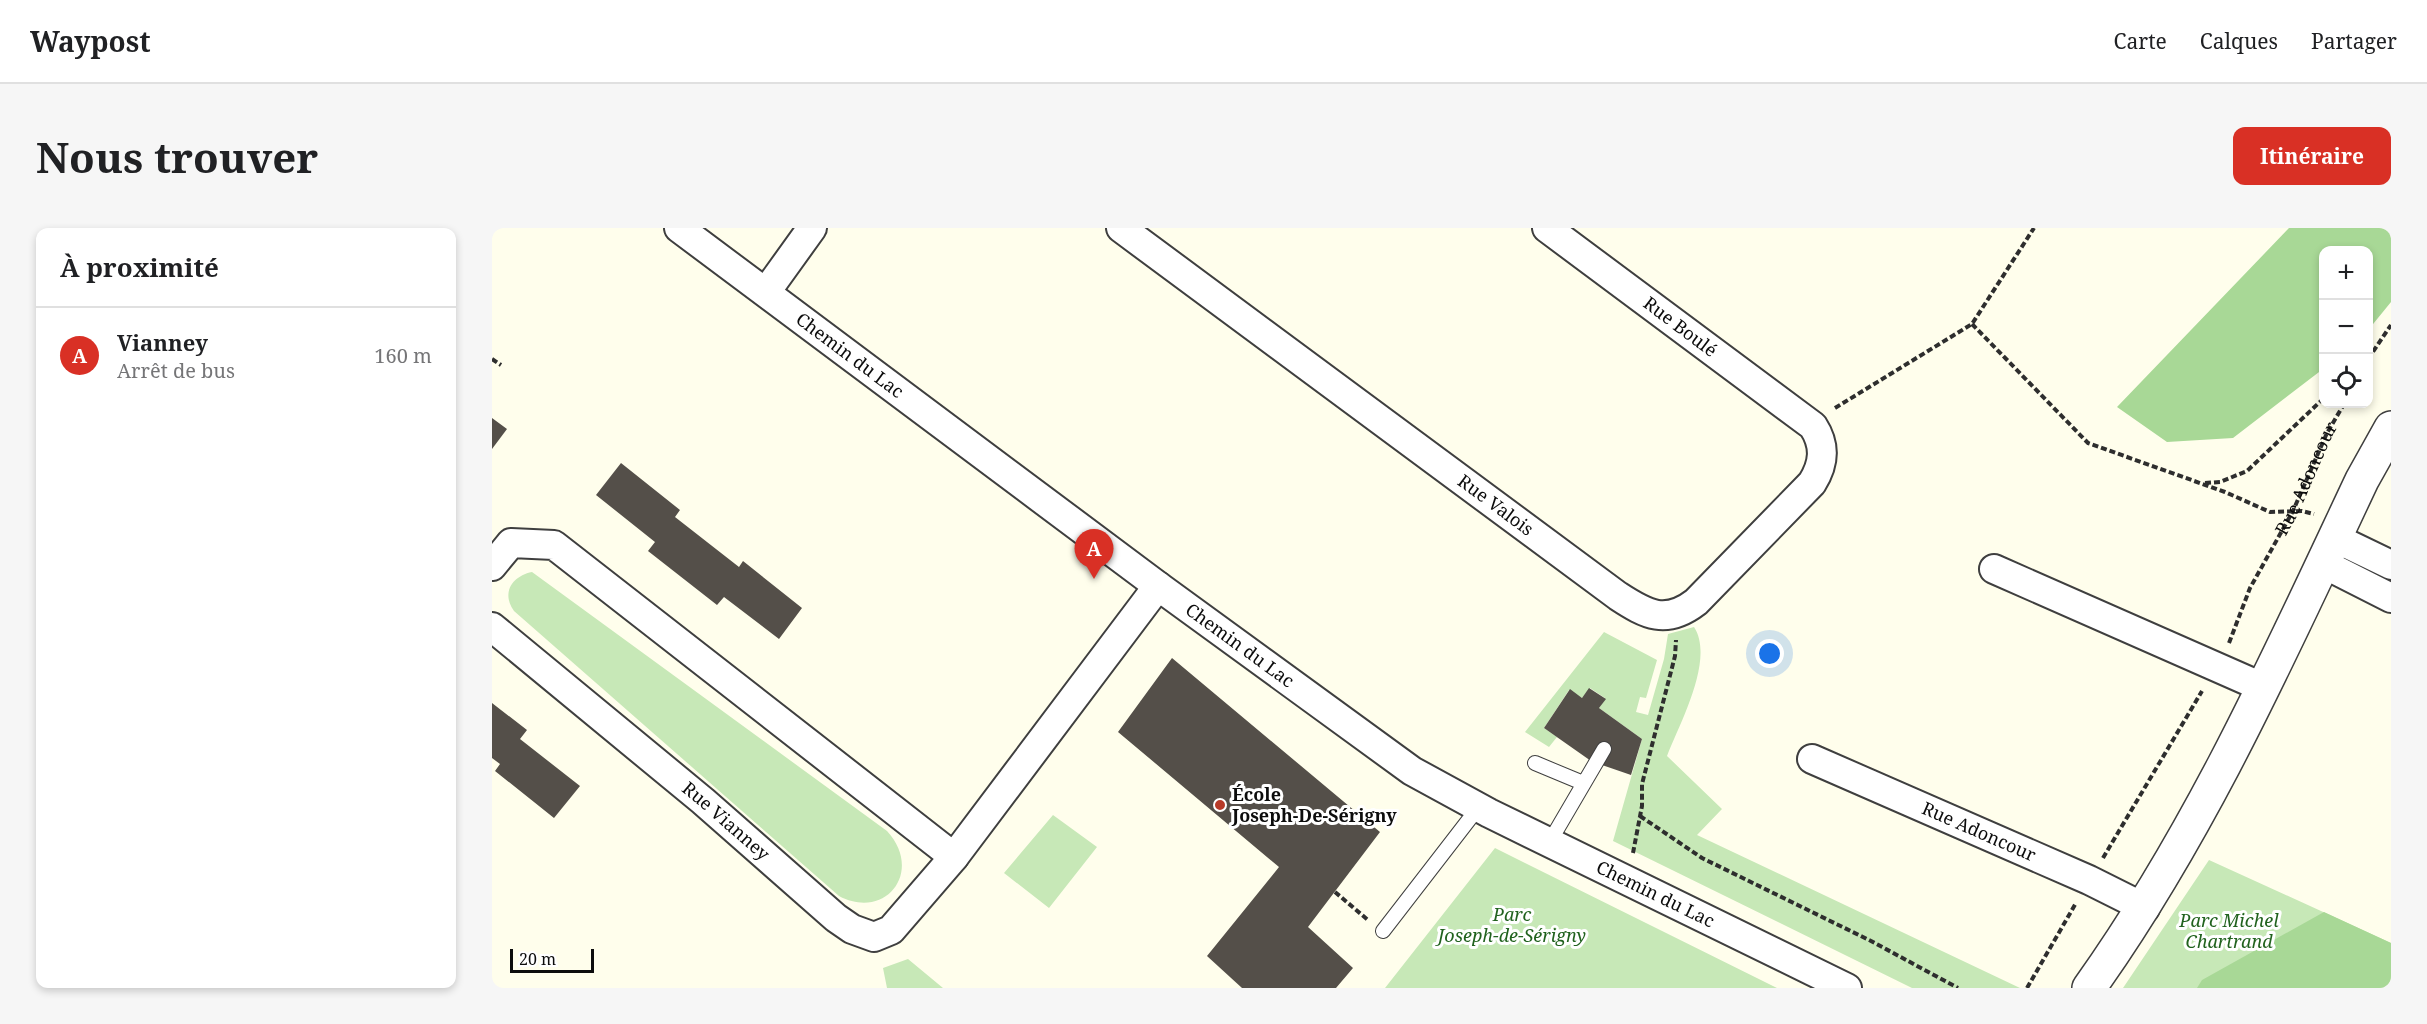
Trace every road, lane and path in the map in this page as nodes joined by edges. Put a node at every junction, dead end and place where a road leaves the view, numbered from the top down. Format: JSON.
{"nodes":[{"id":1,"x":679,"y":228,"type":"edge"},
{"id":2,"x":812,"y":228,"type":"edge"},
{"id":3,"x":1121,"y":228,"type":"edge"},
{"id":4,"x":1547,"y":228,"type":"edge"},
{"id":5,"x":2034,"y":228,"type":"edge"},
{"id":6,"x":766,"y":292,"type":"junction"},
{"id":7,"x":1972,"y":324,"type":"junction"},
{"id":8,"x":2391,"y":325,"type":"edge"},
{"id":9,"x":2371,"y":354,"type":"edge"},
{"id":10,"x":492,"y":359,"type":"edge"},
{"id":11,"x":501,"y":365,"type":"dead end"},
{"id":12,"x":2319,"y":404,"type":"edge"},
{"id":13,"x":2342,"y":408,"type":"edge"},
{"id":14,"x":1820,"y":419,"type":"junction"},
{"id":15,"x":2391,"y":428,"type":"edge"},
{"id":16,"x":2201,"y":483,"type":"junction"},
{"id":17,"x":2293,"y":511,"type":"junction"},
{"id":18,"x":2325,"y":539,"type":"junction"},
{"id":19,"x":2391,"y":565,"type":"edge"},
{"id":20,"x":492,"y":566,"type":"edge"},
{"id":21,"x":1994,"y":569,"type":"dead end"},
{"id":22,"x":1158,"y":586,"type":"junction"},
{"id":23,"x":2391,"y":597,"type":"edge"},
{"id":24,"x":492,"y":627,"type":"edge"},
{"id":25,"x":1676,"y":634,"type":"dead end"},
{"id":26,"x":2227,"y":647,"type":"dead end"},
{"id":27,"x":2262,"y":687,"type":"junction"},
{"id":28,"x":2203,"y":689,"type":"dead end"},
{"id":29,"x":1604,"y":749,"type":"dead end"},
{"id":30,"x":1812,"y":759,"type":"dead end"},
{"id":31,"x":1535,"y":763,"type":"dead end"},
{"id":32,"x":1583,"y":783,"type":"junction"},
{"id":33,"x":1478,"y":808,"type":"junction"},
{"id":34,"x":1640,"y":816,"type":"junction"},
{"id":35,"x":1549,"y":843,"type":"junction"},
{"id":36,"x":1632,"y":854,"type":"dead end"},
{"id":37,"x":954,"y":857,"type":"junction"},
{"id":38,"x":2097,"y":867,"type":"dead end"},
{"id":39,"x":1335,"y":892,"type":"dead end"},
{"id":40,"x":2081,"y":893,"type":"dead end"},
{"id":41,"x":2145,"y":908,"type":"junction"},
{"id":42,"x":1383,"y":931,"type":"joint"},
{"id":43,"x":1847,"y":988,"type":"edge"},
{"id":44,"x":1958,"y":988,"type":"edge"},
{"id":45,"x":2028,"y":988,"type":"edge"},
{"id":46,"x":2090,"y":988,"type":"edge"}],
"edges":[{"from":1,"to":6,"type":"street","name":"Chemin du Lac"},
{"from":2,"to":6,"type":"street"},
{"from":3,"to":14,"type":"street","name":"Rue Valois"},
{"from":4,"to":14,"type":"street","name":"Rue Boulé"},
{"from":5,"to":7,"type":"path"},
{"from":6,"to":22,"type":"street","name":"Chemin du Lac"},
{"from":7,"to":14,"type":"path"},
{"from":7,"to":16,"type":"path"},
{"from":8,"to":9,"type":"path"},
{"from":10,"to":11,"type":"path"},
{"from":12,"to":16,"type":"path"},
{"from":13,"to":17,"type":"path","name":"Rue Adoncour"},
{"from":15,"to":18,"type":"street"},
{"from":16,"to":17,"type":"path"},
{"from":17,"to":18,"type":"path"},
{"from":17,"to":26,"type":"path","name":"Rue Adoncour"},
{"from":18,"to":19,"type":"street"},
{"from":18,"to":23,"type":"street"},
{"from":18,"to":27,"type":"street"},
{"from":20,"to":37,"type":"street"},
{"from":21,"to":27,"type":"street"},
{"from":22,"to":33,"type":"street","name":"Chemin du Lac"},
{"from":22,"to":37,"type":"street","name":"Rue Vianney"},
{"from":24,"to":37,"type":"street","name":"Rue Vianney"},
{"from":25,"to":34,"type":"path"},
{"from":27,"to":41,"type":"street"},
{"from":28,"to":38,"type":"path"},
{"from":29,"to":32,"type":"lane"},
{"from":30,"to":41,"type":"street","name":"Rue Adoncour"},
{"from":31,"to":32,"type":"lane"},
{"from":32,"to":35,"type":"lane"},
{"from":33,"to":35,"type":"street","name":"Chemin du Lac"},
{"from":33,"to":42,"type":"lane"},
{"from":34,"to":36,"type":"path"},
{"from":34,"to":44,"type":"path"},
{"from":35,"to":43,"type":"street","name":"Chemin du Lac"},
{"from":39,"to":42,"type":"path"},
{"from":40,"to":45,"type":"path"},
{"from":41,"to":46,"type":"street"}]}
